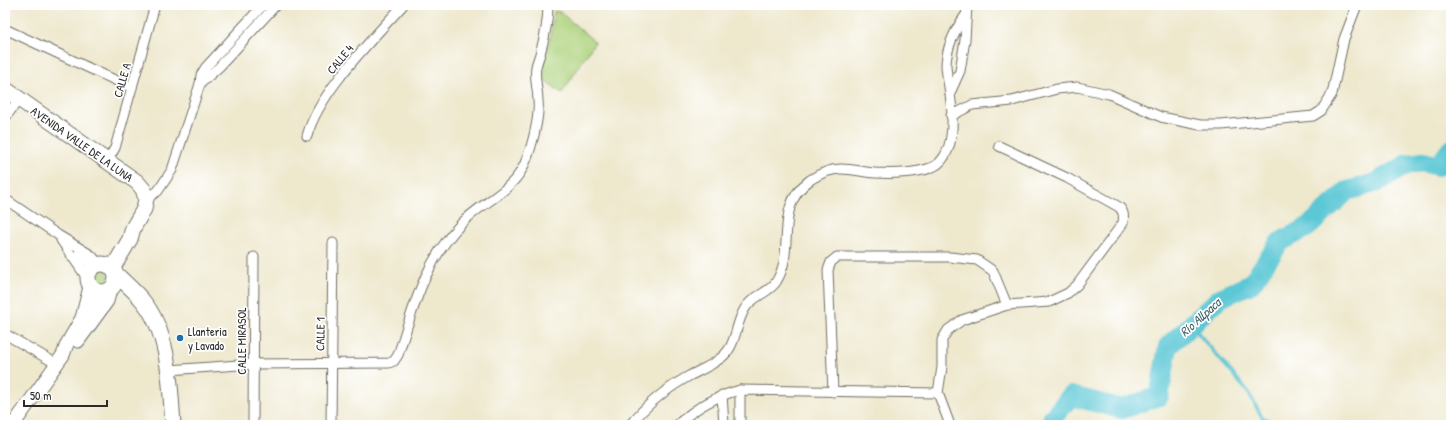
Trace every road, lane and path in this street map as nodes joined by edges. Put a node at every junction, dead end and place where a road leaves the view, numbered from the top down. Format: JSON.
{"nodes":[{"id":1,"x":155,"y":5,"type":"edge"},
{"id":2,"x":263,"y":5,"type":"edge"},
{"id":3,"x":276,"y":5,"type":"edge"},
{"id":4,"x":403,"y":5,"type":"edge"},
{"id":5,"x":548,"y":5,"type":"edge"},
{"id":6,"x":967,"y":5,"type":"edge"},
{"id":7,"x":1357,"y":5,"type":"edge"},
{"id":8,"x":965,"y":16,"type":"junction"},
{"id":9,"x":5,"y":29,"type":"edge"},
{"id":10,"x":200,"y":84,"type":"junction"},
{"id":11,"x":132,"y":88,"type":"junction"},
{"id":12,"x":5,"y":90,"type":"edge"},
{"id":13,"x":950,"y":93,"type":"junction"},
{"id":14,"x":18,"y":99,"type":"junction"},
{"id":15,"x":951,"y":116,"type":"junction"},
{"id":16,"x":5,"y":118,"type":"edge"},
{"id":17,"x":307,"y":136,"type":"dead end"},
{"id":18,"x":998,"y":146,"type":"dead end"},
{"id":19,"x":107,"y":161,"type":"junction"},
{"id":20,"x":5,"y":199,"type":"edge"},
{"id":21,"x":146,"y":199,"type":"junction"},
{"id":22,"x":58,"y":235,"type":"junction"},
{"id":23,"x":334,"y":244,"type":"dead end"},
{"id":24,"x":254,"y":257,"type":"dead end"},
{"id":25,"x":106,"y":272,"type":"junction"},
{"id":26,"x":89,"y":283,"type":"junction"},
{"id":27,"x":1007,"y":305,"type":"junction"},
{"id":28,"x":5,"y":334,"type":"edge"},
{"id":29,"x":60,"y":359,"type":"junction"},
{"id":30,"x":331,"y":363,"type":"junction"},
{"id":31,"x":253,"y":364,"type":"junction"},
{"id":32,"x":169,"y":370,"type":"junction"},
{"id":33,"x":740,"y":390,"type":"junction"},
{"id":34,"x":834,"y":392,"type":"junction"},
{"id":35,"x":938,"y":393,"type":"junction"},
{"id":36,"x":722,"y":395,"type":"junction"},
{"id":37,"x":13,"y":425,"type":"edge"},
{"id":38,"x":172,"y":425,"type":"edge"},
{"id":39,"x":254,"y":425,"type":"edge"},
{"id":40,"x":331,"y":425,"type":"edge"},
{"id":41,"x":630,"y":425,"type":"edge"},
{"id":42,"x":677,"y":425,"type":"edge"},
{"id":43,"x":724,"y":425,"type":"edge"},
{"id":44,"x":740,"y":425,"type":"edge"},
{"id":45,"x":950,"y":425,"type":"edge"}],
"edges":[{"from":1,"to":11,"type":"street","name":"CALLE A"},
{"from":2,"to":10,"type":"street"},
{"from":3,"to":10,"type":"street"},
{"from":4,"to":17,"type":"street","name":"CALLE 4"},
{"from":5,"to":30,"type":"street"},
{"from":6,"to":8,"type":"street"},
{"from":7,"to":15,"type":"street"},
{"from":8,"to":13,"type":"street"},
{"from":8,"to":13,"type":"street"},
{"from":9,"to":11,"type":"street"},
{"from":10,"to":21,"type":"street"},
{"from":11,"to":19,"type":"street","name":"CALLE A"},
{"from":12,"to":14,"type":"main road","name":"AVENIDA VALLE DE LA LUNA"},
{"from":13,"to":15,"type":"street"},
{"from":14,"to":16,"type":"street"},
{"from":14,"to":19,"type":"main road","name":"AVENIDA VALLE DE LA LUNA"},
{"from":15,"to":41,"type":"street"},
{"from":18,"to":27,"type":"street"},
{"from":19,"to":21,"type":"main road","name":"AVENIDA VALLE DE LA LUNA"},
{"from":20,"to":22,"type":"street"},
{"from":21,"to":25,"type":"main road"},
{"from":22,"to":25,"type":"street"},
{"from":22,"to":26,"type":"street"},
{"from":23,"to":30,"type":"street","name":"CALLE 1"},
{"from":24,"to":31,"type":"street","name":"CALLE MIRASOL"},
{"from":25,"to":26,"type":"main road"},
{"from":25,"to":26,"type":"main road"},
{"from":25,"to":29,"type":"main road"},
{"from":25,"to":32,"type":"main road"},
{"from":26,"to":29,"type":"main road"},
{"from":27,"to":34,"type":"street"},
{"from":27,"to":35,"type":"street"},
{"from":28,"to":29,"type":"street"},
{"from":29,"to":37,"type":"main road"},
{"from":30,"to":31,"type":"street"},
{"from":30,"to":40,"type":"street","name":"CALLE 1"},
{"from":31,"to":32,"type":"street"},
{"from":31,"to":39,"type":"street","name":"CALLE MIRASOL"},
{"from":32,"to":38,"type":"main road"},
{"from":33,"to":34,"type":"street"},
{"from":33,"to":36,"type":"street"},
{"from":33,"to":44,"type":"street"},
{"from":34,"to":35,"type":"street"},
{"from":35,"to":45,"type":"street"},
{"from":36,"to":42,"type":"street"},
{"from":36,"to":43,"type":"street"}]}
